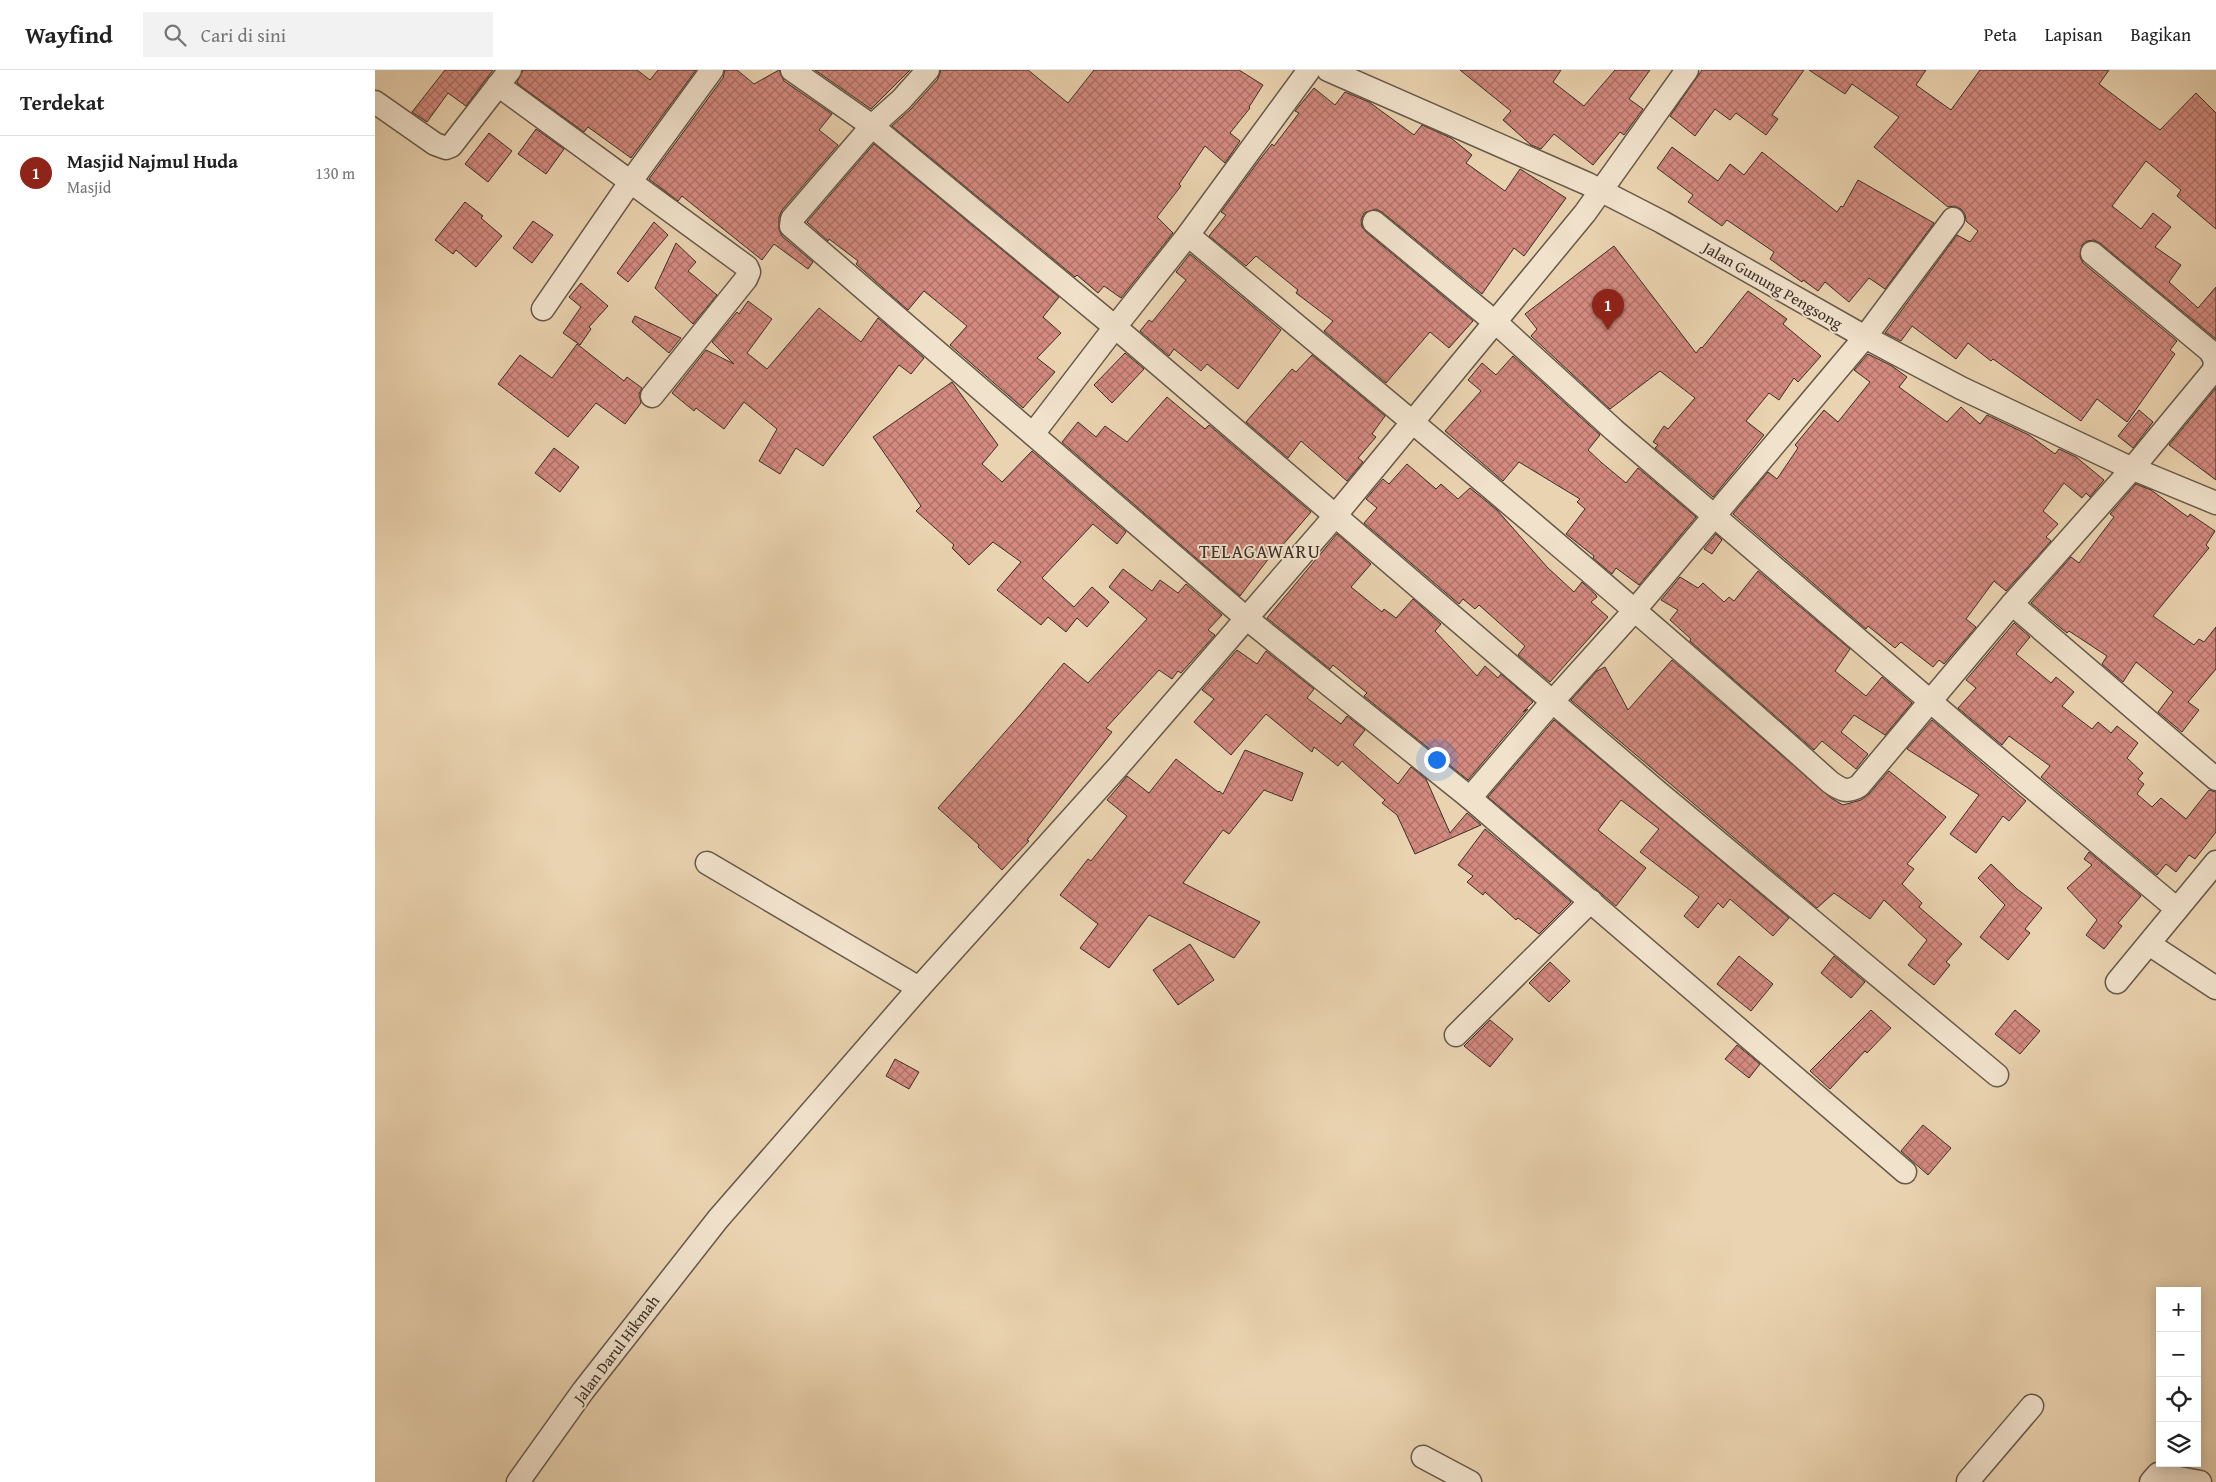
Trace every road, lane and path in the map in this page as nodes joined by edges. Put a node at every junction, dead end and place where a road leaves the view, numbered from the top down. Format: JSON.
{"nodes":[{"id":1,"x":712,"y":70,"type":"edge"},
{"id":2,"x":792,"y":70,"type":"edge"},
{"id":3,"x":928,"y":70,"type":"edge"},
{"id":4,"x":1309,"y":70,"type":"edge"},
{"id":5,"x":1328,"y":70,"type":"edge"},
{"id":6,"x":1687,"y":70,"type":"edge"},
{"id":7,"x":504,"y":77,"type":"edge"},
{"id":8,"x":375,"y":102,"type":"edge"},
{"id":9,"x":871,"y":126,"type":"junction"},
{"id":10,"x":631,"y":181,"type":"junction"},
{"id":11,"x":1601,"y":191,"type":"junction"},
{"id":12,"x":1953,"y":218,"type":"dead end"},
{"id":13,"x":1374,"y":222,"type":"dead end"},
{"id":14,"x":1188,"y":235,"type":"junction"},
{"id":15,"x":2092,"y":253,"type":"dead end"},
{"id":16,"x":543,"y":309,"type":"dead end"},
{"id":17,"x":1494,"y":322,"type":"junction"},
{"id":18,"x":1115,"y":327,"type":"junction"},
{"id":19,"x":1865,"y":337,"type":"junction"},
{"id":20,"x":652,"y":396,"type":"dead end"},
{"id":21,"x":1413,"y":422,"type":"junction"},
{"id":22,"x":1033,"y":434,"type":"junction"},
{"id":23,"x":2132,"y":469,"type":"junction"},
{"id":24,"x":2216,"y":504,"type":"edge"},
{"id":25,"x":1335,"y":516,"type":"junction"},
{"id":26,"x":1716,"y":516,"type":"junction"},
{"id":27,"x":2012,"y":604,"type":"junction"},
{"id":28,"x":1634,"y":611,"type":"junction"},
{"id":29,"x":1246,"y":618,"type":"junction"},
{"id":30,"x":1552,"y":702,"type":"junction"},
{"id":31,"x":1931,"y":702,"type":"junction"},
{"id":32,"x":2216,"y":779,"type":"edge"},
{"id":33,"x":1470,"y":798,"type":"junction"},
{"id":34,"x":2216,"y":862,"type":"edge"},
{"id":35,"x":707,"y":863,"type":"dead end"},
{"id":36,"x":1591,"y":901,"type":"junction"},
{"id":37,"x":2177,"y":909,"type":"junction"},
{"id":38,"x":2149,"y":944,"type":"junction"},
{"id":39,"x":2117,"y":982,"type":"dead end"},
{"id":40,"x":919,"y":988,"type":"junction"},
{"id":41,"x":2216,"y":988,"type":"edge"},
{"id":42,"x":1456,"y":1035,"type":"dead end"},
{"id":43,"x":1997,"y":1075,"type":"dead end"},
{"id":44,"x":1905,"y":1172,"type":"dead end"},
{"id":45,"x":2031,"y":1406,"type":"dead end"},
{"id":46,"x":1423,"y":1457,"type":"dead end"},
{"id":47,"x":518,"y":1482,"type":"edge"},
{"id":48,"x":1470,"y":1482,"type":"edge"},
{"id":49,"x":1969,"y":1482,"type":"edge"},
{"id":50,"x":2151,"y":1482,"type":"edge"},
{"id":51,"x":2200,"y":1482,"type":"edge"}],
"edges":[{"from":1,"to":10,"type":"street"},
{"from":2,"to":9,"type":"street"},
{"from":3,"to":9,"type":"street"},
{"from":4,"to":14,"type":"street"},
{"from":5,"to":11,"type":"street","name":"Jalan Gunung Pengsong"},
{"from":6,"to":11,"type":"street","name":"Jalan Darul Hikmah"},
{"from":7,"to":8,"type":"street"},
{"from":7,"to":10,"type":"street"},
{"from":9,"to":18,"type":"street"},
{"from":9,"to":22,"type":"street"},
{"from":10,"to":16,"type":"street"},
{"from":10,"to":20,"type":"street"},
{"from":11,"to":17,"type":"street","name":"Jalan Darul Hikmah"},
{"from":11,"to":19,"type":"street","name":"Jalan Gunung Pengsong"},
{"from":12,"to":19,"type":"street"},
{"from":13,"to":17,"type":"street"},
{"from":14,"to":18,"type":"street"},
{"from":14,"to":21,"type":"street"},
{"from":15,"to":23,"type":"street"},
{"from":17,"to":21,"type":"street","name":"Jalan Darul Hikmah"},
{"from":17,"to":26,"type":"street"},
{"from":18,"to":22,"type":"street"},
{"from":18,"to":25,"type":"street"},
{"from":19,"to":23,"type":"street","name":"Jalan Gunung Pengsong"},
{"from":19,"to":26,"type":"street"},
{"from":21,"to":25,"type":"street","name":"Jalan Darul Hikmah"},
{"from":21,"to":28,"type":"street"},
{"from":22,"to":29,"type":"street"},
{"from":23,"to":24,"type":"street","name":"Jalan Gunung Pengsong"},
{"from":23,"to":27,"type":"street"},
{"from":25,"to":29,"type":"street","name":"Jalan Darul Hikmah"},
{"from":25,"to":30,"type":"street"},
{"from":26,"to":28,"type":"street"},
{"from":26,"to":31,"type":"street"},
{"from":27,"to":31,"type":"street"},
{"from":27,"to":32,"type":"street"},
{"from":28,"to":30,"type":"street"},
{"from":28,"to":31,"type":"street"},
{"from":29,"to":33,"type":"street"},
{"from":29,"to":40,"type":"street","name":"Jalan Darul Hikmah"},
{"from":30,"to":33,"type":"street"},
{"from":30,"to":43,"type":"street"},
{"from":31,"to":37,"type":"street"},
{"from":33,"to":36,"type":"street"},
{"from":34,"to":37,"type":"street"},
{"from":35,"to":40,"type":"street"},
{"from":36,"to":42,"type":"street"},
{"from":36,"to":44,"type":"street"},
{"from":37,"to":38,"type":"street"},
{"from":38,"to":39,"type":"street"},
{"from":38,"to":41,"type":"street"},
{"from":40,"to":47,"type":"street","name":"Jalan Darul Hikmah"},
{"from":45,"to":49,"type":"street"},
{"from":46,"to":48,"type":"street"},
{"from":50,"to":51,"type":"street"}]}
